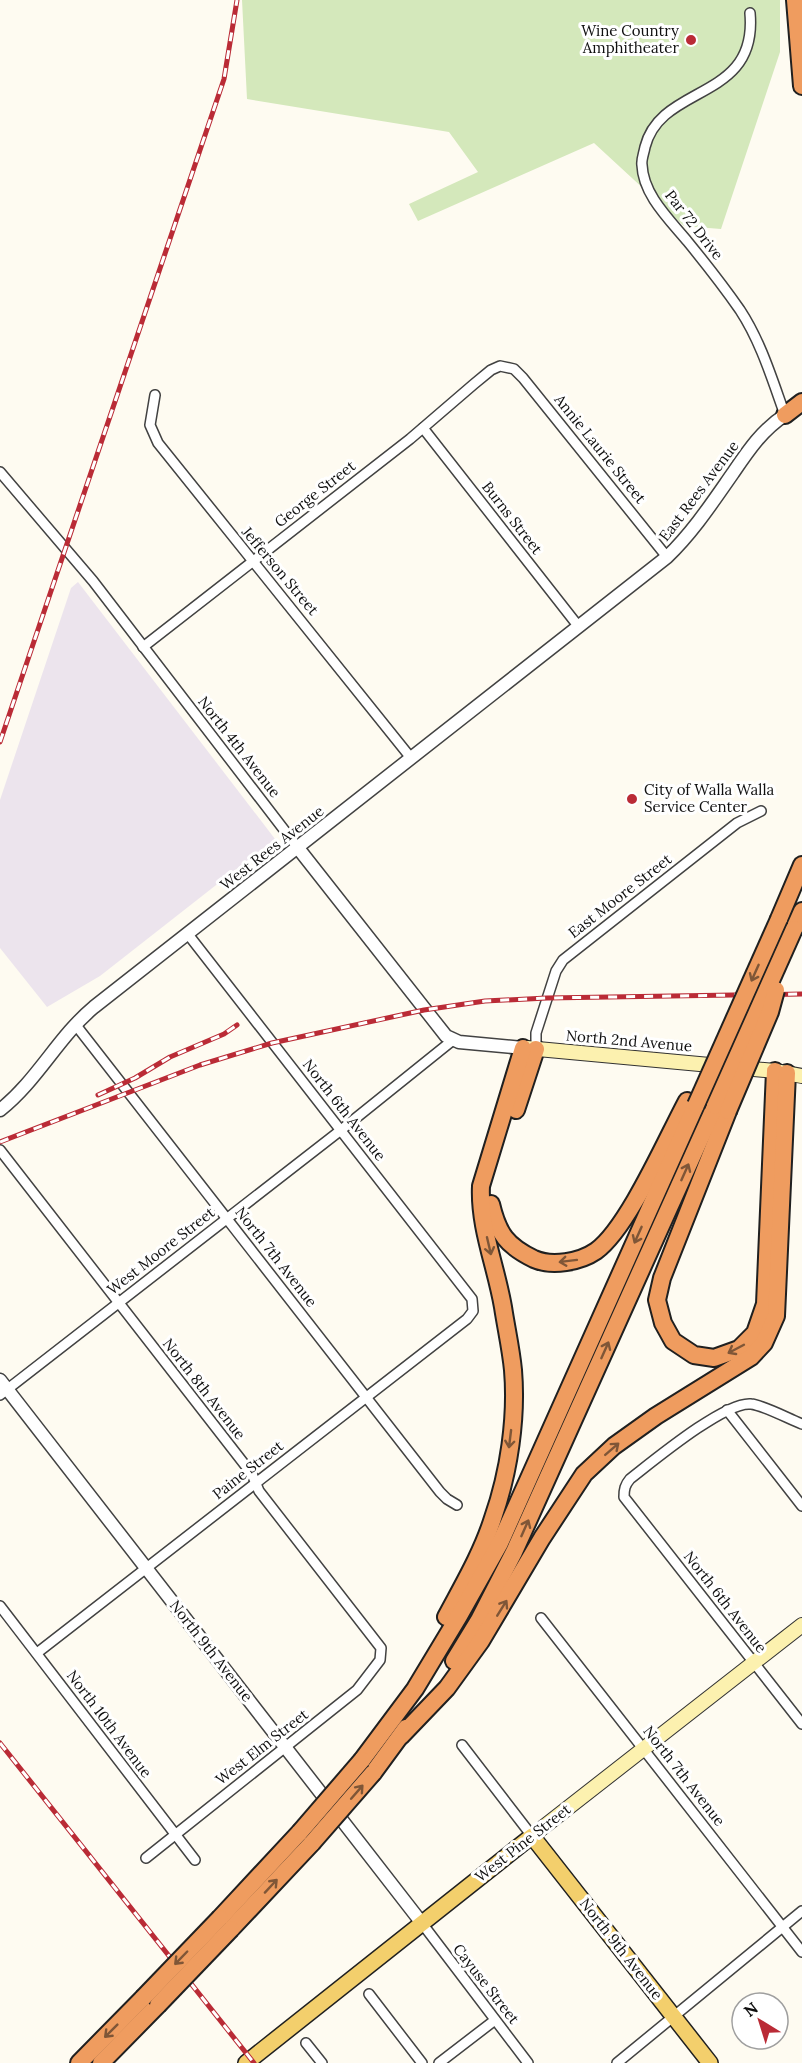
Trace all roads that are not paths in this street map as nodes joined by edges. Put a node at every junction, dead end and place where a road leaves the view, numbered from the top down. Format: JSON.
{"nodes":[{"id":1,"x":795,"y":0,"type":"edge"},
{"id":2,"x":750,"y":13,"type":"dead end"},
{"id":3,"x":801,"y":78,"type":"edge"},
{"id":4,"x":504,"y":365,"type":"joint"},
{"id":5,"x":155,"y":394,"type":"dead end"},
{"id":6,"x":802,"y":402,"type":"edge"},
{"id":7,"x":802,"y":412,"type":"edge"},
{"id":8,"x":784,"y":415,"type":"junction"},
{"id":9,"x":423,"y":428,"type":"junction"},
{"id":10,"x":0,"y":472,"type":"edge"},
{"id":11,"x":667,"y":557,"type":"junction"},
{"id":12,"x":252,"y":561,"type":"junction"},
{"id":13,"x":579,"y":627,"type":"junction"},
{"id":14,"x":143,"y":647,"type":"junction"},
{"id":15,"x":411,"y":758,"type":"junction"},
{"id":16,"x":761,"y":811,"type":"dead end"},
{"id":17,"x":298,"y":848,"type":"junction"},
{"id":18,"x":802,"y":865,"type":"edge"},
{"id":19,"x":802,"y":911,"type":"edge"},
{"id":20,"x":187,"y":933,"type":"junction"},
{"id":21,"x":75,"y":1024,"type":"junction"},
{"id":22,"x":453,"y":1040,"type":"junction"},
{"id":23,"x":532,"y":1044,"type":"junction"},
{"id":24,"x":788,"y":1074,"type":"edge"},
{"id":25,"x":692,"y":1103,"type":"junction"},
{"id":26,"x":721,"y":1108,"type":"junction"},
{"id":27,"x":0,"y":1110,"type":"edge"},
{"id":28,"x":341,"y":1130,"type":"junction"},
{"id":29,"x":0,"y":1150,"type":"edge"},
{"id":30,"x":227,"y":1218,"type":"junction"},
{"id":31,"x":118,"y":1303,"type":"junction"},
{"id":32,"x":474,"y":1308,"type":"joint"},
{"id":33,"x":2,"y":1388,"type":"edge"},
{"id":34,"x":367,"y":1397,"type":"junction"},
{"id":35,"x":727,"y":1410,"type":"junction"},
{"id":36,"x":802,"y":1424,"type":"edge"},
{"id":37,"x":256,"y":1483,"type":"junction"},
{"id":38,"x":457,"y":1505,"type":"dead end"},
{"id":39,"x":802,"y":1506,"type":"edge"},
{"id":40,"x":147,"y":1568,"type":"junction"},
{"id":41,"x":0,"y":1606,"type":"edge"},
{"id":42,"x":541,"y":1618,"type":"dead end"},
{"id":43,"x":802,"y":1625,"type":"edge"},
{"id":44,"x":381,"y":1648,"type":"joint"},
{"id":45,"x":37,"y":1653,"type":"junction"},
{"id":46,"x":754,"y":1663,"type":"junction"},
{"id":47,"x":802,"y":1724,"type":"edge"},
{"id":48,"x":394,"y":1732,"type":"junction"},
{"id":49,"x":462,"y":1745,"type":"dead end"},
{"id":50,"x":286,"y":1748,"type":"junction"},
{"id":51,"x":644,"y":1749,"type":"junction"},
{"id":52,"x":175,"y":1835,"type":"junction"},
{"id":53,"x":532,"y":1836,"type":"junction"},
{"id":54,"x":306,"y":1837,"type":"junction"},
{"id":55,"x":146,"y":1858,"type":"dead end"},
{"id":56,"x":195,"y":1860,"type":"dead end"},
{"id":57,"x":802,"y":1911,"type":"edge"},
{"id":58,"x":421,"y":1923,"type":"junction"},
{"id":59,"x":782,"y":1927,"type":"junction"},
{"id":60,"x":802,"y":1952,"type":"edge"},
{"id":61,"x":369,"y":1994,"type":"dead end"},
{"id":62,"x":150,"y":2002,"type":"junction"},
{"id":63,"x":674,"y":2016,"type":"junction"},
{"id":64,"x":495,"y":2020,"type":"junction"},
{"id":65,"x":306,"y":2043,"type":"dead end"},
{"id":66,"x":79,"y":2063,"type":"edge"},
{"id":67,"x":101,"y":2063,"type":"edge"},
{"id":68,"x":246,"y":2063,"type":"edge"},
{"id":69,"x":322,"y":2063,"type":"edge"},
{"id":70,"x":422,"y":2063,"type":"edge"},
{"id":71,"x":439,"y":2063,"type":"edge"},
{"id":72,"x":528,"y":2063,"type":"edge"},
{"id":73,"x":617,"y":2063,"type":"edge"},
{"id":74,"x":710,"y":2063,"type":"edge"}],
"edges":[{"from":1,"to":3,"type":"highway"},
{"from":2,"to":8,"type":"street","name":"Par 72 Drive"},
{"from":4,"to":9,"type":"street","name":"George Street"},
{"from":4,"to":11,"type":"street","name":"Annie Laurie Street"},
{"from":5,"to":12,"type":"street","name":"Jefferson Street"},
{"from":6,"to":8,"type":"highway"},
{"from":7,"to":8,"type":"highway"},
{"from":8,"to":11,"type":"street","name":"East Rees Avenue"},
{"from":9,"to":12,"type":"street","name":"George Street"},
{"from":9,"to":13,"type":"street","name":"Burns Street"},
{"from":10,"to":14,"type":"street","name":"North 4th Avenue"},
{"from":11,"to":13,"type":"street","name":"East Rees Avenue"},
{"from":12,"to":14,"type":"street","name":"George Street"},
{"from":12,"to":15,"type":"street","name":"Jefferson Street"},
{"from":13,"to":15,"type":"street","name":"West Rees Avenue"},
{"from":14,"to":17,"type":"street","name":"North 4th Avenue"},
{"from":15,"to":17,"type":"street","name":"West Rees Avenue"},
{"from":16,"to":23,"type":"street","name":"East Moore Street"},
{"from":17,"to":20,"type":"street","name":"West Rees Avenue"},
{"from":17,"to":22,"type":"street","name":"North 4th Avenue"},
{"from":18,"to":25,"type":"highway","one_way":true,"bridge":true},
{"from":19,"to":26,"type":"highway","bridge":true},
{"from":20,"to":21,"type":"street","name":"West Rees Avenue"},
{"from":20,"to":28,"type":"street","name":"North 6th Avenue"},
{"from":21,"to":27,"type":"street","name":"West Rees Avenue"},
{"from":21,"to":30,"type":"street","name":"North 7th Avenue"},
{"from":22,"to":23,"type":"street","name":"North 2nd Avenue"},
{"from":22,"to":28,"type":"street","name":"West Moore Street"},
{"from":23,"to":24,"type":"main road","name":"North 2nd Avenue"},
{"from":25,"to":23,"type":"highway","one_way":true},
{"from":23,"to":48,"type":"highway","one_way":true},
{"from":24,"to":26,"type":"highway","one_way":true},
{"from":48,"to":24,"type":"highway","one_way":true},
{"from":25,"to":48,"type":"highway","one_way":true},
{"from":48,"to":26,"type":"highway","one_way":true},
{"from":28,"to":30,"type":"street","name":"West Moore Street"},
{"from":28,"to":32,"type":"street","name":"North 6th Avenue"},
{"from":29,"to":31,"type":"street","name":"North 8th Avenue"},
{"from":30,"to":31,"type":"street","name":"West Moore Street"},
{"from":30,"to":34,"type":"street","name":"North 7th Avenue"},
{"from":31,"to":33,"type":"street","name":"West Moore Street"},
{"from":31,"to":37,"type":"street","name":"North 8th Avenue"},
{"from":32,"to":34,"type":"street","name":"Paine Street"},
{"from":33,"to":40,"type":"street","name":"North 9th Avenue"},
{"from":34,"to":37,"type":"street","name":"Paine Street"},
{"from":34,"to":38,"type":"street","name":"North 7th Avenue"},
{"from":35,"to":36,"type":"street"},
{"from":35,"to":39,"type":"street"},
{"from":35,"to":46,"type":"street","name":"North 6th Avenue"},
{"from":37,"to":40,"type":"street","name":"Paine Street"},
{"from":37,"to":44,"type":"street","name":"North 8th Avenue"},
{"from":40,"to":45,"type":"street","name":"Paine Street"},
{"from":40,"to":50,"type":"street","name":"North 9th Avenue"},
{"from":41,"to":45,"type":"street","name":"North 10th Avenue"},
{"from":42,"to":51,"type":"street","name":"North 7th Avenue"},
{"from":43,"to":46,"type":"main road","name":"West Pine Street"},
{"from":44,"to":50,"type":"street","name":"West Elm Street"},
{"from":45,"to":52,"type":"street","name":"North 10th Avenue"},
{"from":46,"to":47,"type":"street","name":"North 6th Avenue"},
{"from":46,"to":51,"type":"main road","name":"West Pine Street"},
{"from":48,"to":54,"type":"highway","bridge":true},
{"from":54,"to":48,"type":"highway","one_way":true,"bridge":true},
{"from":49,"to":53,"type":"street"},
{"from":50,"to":52,"type":"street","name":"West Elm Street"},
{"from":50,"to":58,"type":"street","name":"North 9th Avenue"},
{"from":51,"to":53,"type":"main road","name":"West Pine Street"},
{"from":51,"to":59,"type":"street","name":"North 7th Avenue"},
{"from":52,"to":55,"type":"street","name":"West Elm Street"},
{"from":52,"to":56,"type":"street","name":"North 10th Avenue"},
{"from":53,"to":58,"type":"main road","name":"West Pine Street"},
{"from":53,"to":63,"type":"main road","name":"North 9th Avenue"},
{"from":54,"to":62,"type":"highway","bridge":true},
{"from":57,"to":59,"type":"street"},
{"from":58,"to":64,"type":"street","name":"Cayuse Street"},
{"from":58,"to":68,"type":"main road","name":"West Pine Street"},
{"from":59,"to":60,"type":"street","name":"North 7th Avenue"},
{"from":59,"to":63,"type":"street"},
{"from":61,"to":70,"type":"street"},
{"from":62,"to":66,"type":"highway","one_way":true},
{"from":62,"to":67,"type":"highway"},
{"from":63,"to":73,"type":"street"},
{"from":63,"to":74,"type":"main road","name":"North 9th Avenue"},
{"from":64,"to":71,"type":"street"},
{"from":64,"to":72,"type":"street","name":"Cayuse Street"},
{"from":65,"to":69,"type":"street"}]}
